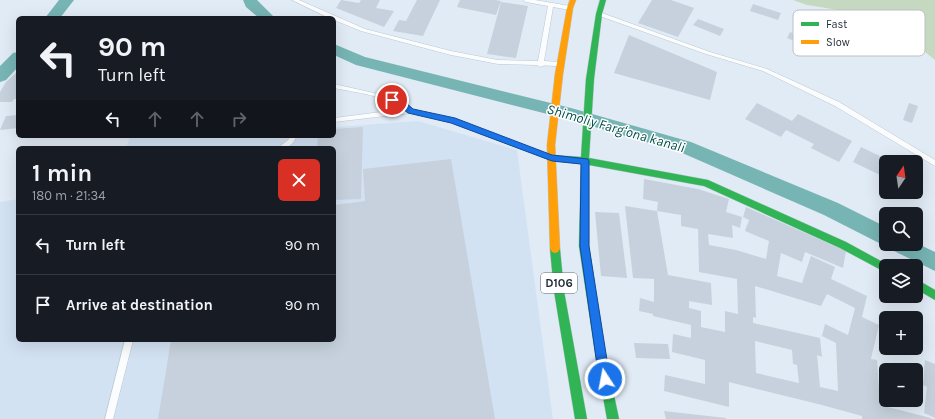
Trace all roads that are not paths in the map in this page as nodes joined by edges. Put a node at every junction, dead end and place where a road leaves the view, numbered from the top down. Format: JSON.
{"nodes":[{"id":1,"x":295,"y":0,"type":"edge"},
{"id":2,"x":526,"y":0,"type":"edge"},
{"id":3,"x":603,"y":0,"type":"edge"},
{"id":4,"x":572,"y":4,"type":"edge"},
{"id":5,"x":551,"y":5,"type":"junction"},
{"id":6,"x":599,"y":14,"type":"junction"},
{"id":7,"x":330,"y":16,"type":"edge"},
{"id":8,"x":336,"y":19,"type":"edge"},
{"id":9,"x":561,"y":64,"type":"junction"},
{"id":10,"x":540,"y":65,"type":"junction"},
{"id":11,"x":336,"y":86,"type":"edge"},
{"id":12,"x":411,"y":111,"type":"junction"},
{"id":13,"x":336,"y":120,"type":"edge"},
{"id":14,"x":293,"y":138,"type":"edge"},
{"id":15,"x":284,"y":146,"type":"edge"},
{"id":16,"x":552,"y":158,"type":"junction"},
{"id":17,"x":585,"y":161,"type":"junction"},
{"id":18,"x":935,"y":163,"type":"edge"},
{"id":19,"x":879,"y":264,"type":"edge"},
{"id":20,"x":923,"y":288,"type":"edge"},
{"id":21,"x":935,"y":295,"type":"edge"},
{"id":22,"x":128,"y":342,"type":"edge"},
{"id":23,"x":109,"y":419,"type":"edge"},
{"id":24,"x":581,"y":419,"type":"edge"},
{"id":25,"x":613,"y":419,"type":"edge"}],
"edges":[{"from":1,"to":7,"type":"lane"},
{"from":2,"to":5,"type":"lane"},
{"from":3,"to":6,"type":"main road","number":"D106"},
{"from":4,"to":5,"type":"lane"},
{"from":4,"to":9,"type":"main road","number":"D106"},
{"from":5,"to":10,"type":"lane"},
{"from":6,"to":17,"type":"main road","number":"D106"},
{"from":6,"to":18,"type":"lane"},
{"from":8,"to":10,"type":"lane"},
{"from":9,"to":10,"type":"lane"},
{"from":9,"to":16,"type":"main road","number":"D106"},
{"from":11,"to":12,"type":"lane"},
{"from":12,"to":13,"type":"lane"},
{"from":12,"to":16,"type":"lane"},
{"from":14,"to":15,"type":"lane"},
{"from":16,"to":17,"type":"main road"},
{"from":16,"to":24,"type":"main road","number":"D106"},
{"from":17,"to":19,"type":"main road"},
{"from":17,"to":25,"type":"main road","number":"D106"},
{"from":20,"to":21,"type":"main road"},
{"from":22,"to":23,"type":"lane"}]}
